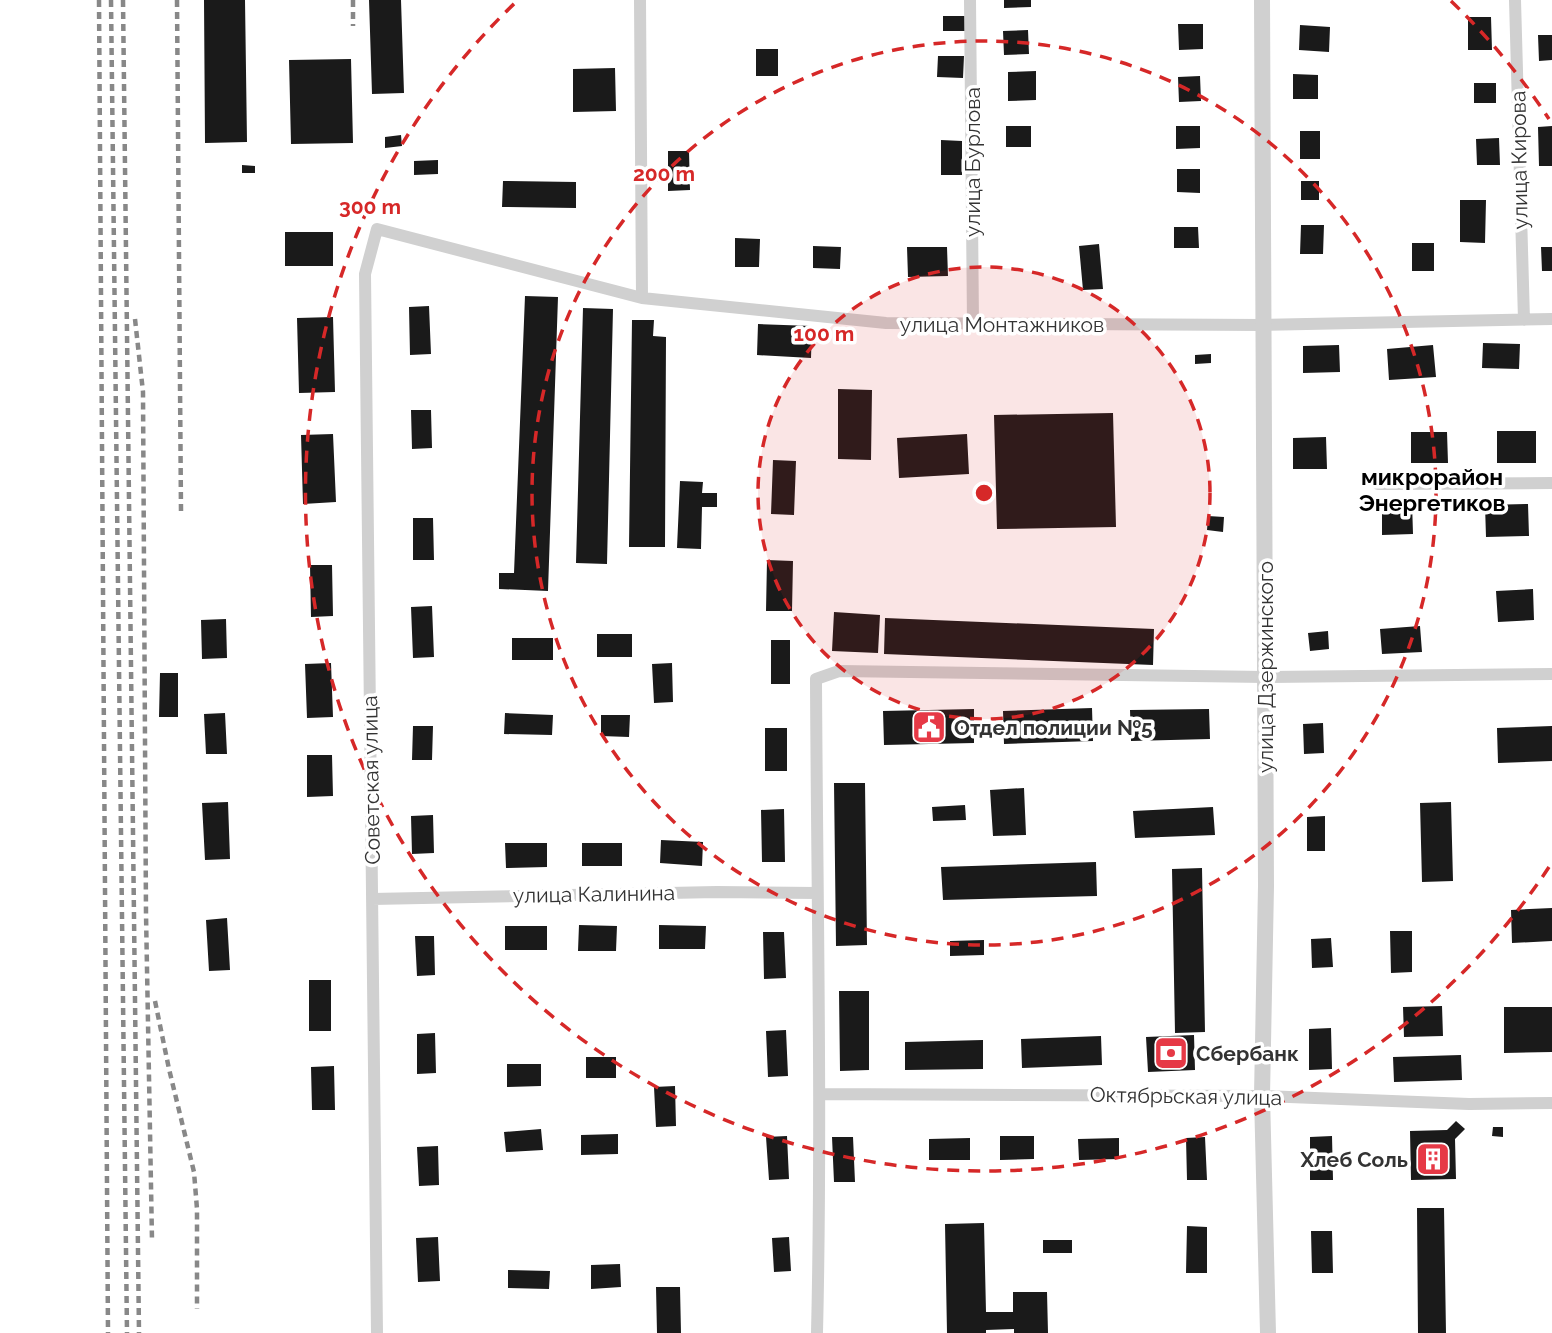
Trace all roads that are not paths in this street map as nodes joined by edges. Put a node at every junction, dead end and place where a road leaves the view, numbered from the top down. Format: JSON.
{"nodes":[{"id":1,"x":640,"y":0,"type":"edge"},
{"id":2,"x":970,"y":0,"type":"edge"},
{"id":3,"x":1262,"y":0,"type":"edge"},
{"id":4,"x":1515,"y":0,"type":"edge"},
{"id":5,"x":377,"y":229,"type":"joint"},
{"id":6,"x":642,"y":298,"type":"junction"},
{"id":7,"x":1552,"y":319,"type":"edge"},
{"id":8,"x":1524,"y":320,"type":"junction"},
{"id":9,"x":973,"y":324,"type":"junction"},
{"id":10,"x":1263,"y":325,"type":"junction"},
{"id":11,"x":1552,"y":483,"type":"edge"},
{"id":12,"x":1378,"y":484,"type":"dead end"},
{"id":13,"x":1552,"y":674,"type":"edge"},
{"id":14,"x":1265,"y":677,"type":"junction"},
{"id":15,"x":817,"y":893,"type":"junction"},
{"id":16,"x":372,"y":899,"type":"junction"},
{"id":17,"x":821,"y":1094,"type":"junction"},
{"id":18,"x":1262,"y":1096,"type":"junction"},
{"id":19,"x":1552,"y":1103,"type":"edge"},
{"id":20,"x":377,"y":1333,"type":"edge"},
{"id":21,"x":817,"y":1333,"type":"edge"},
{"id":22,"x":1268,"y":1333,"type":"edge"}],
"edges":[{"from":1,"to":6,"type":"street"},
{"from":2,"to":9,"type":"street","name":"улица Бурлова"},
{"from":3,"to":10,"type":"street","name":"улица Дзержинского"},
{"from":4,"to":8,"type":"street","name":"улица Кирова"},
{"from":5,"to":6,"type":"street","name":"улица Монтажников"},
{"from":5,"to":16,"type":"street","name":"Советская улица"},
{"from":6,"to":9,"type":"street","name":"улица Монтажников"},
{"from":7,"to":8,"type":"street","name":"улица Монтажников"},
{"from":8,"to":10,"type":"street","name":"улица Монтажников"},
{"from":9,"to":10,"type":"street","name":"улица Монтажников"},
{"from":10,"to":14,"type":"street","name":"улица Дзержинского"},
{"from":11,"to":12,"type":"street"},
{"from":13,"to":14,"type":"street"},
{"from":14,"to":15,"type":"street"},
{"from":14,"to":18,"type":"street","name":"улица Дзержинского"},
{"from":15,"to":16,"type":"street","name":"улица Калинина"},
{"from":15,"to":17,"type":"street"},
{"from":16,"to":20,"type":"street","name":"Советская улица"},
{"from":17,"to":18,"type":"street","name":"Октябрьская улица"},
{"from":17,"to":21,"type":"street"},
{"from":18,"to":19,"type":"street","name":"Октябрьская улица"},
{"from":18,"to":22,"type":"street","name":"улица Дзержинского"}]}
